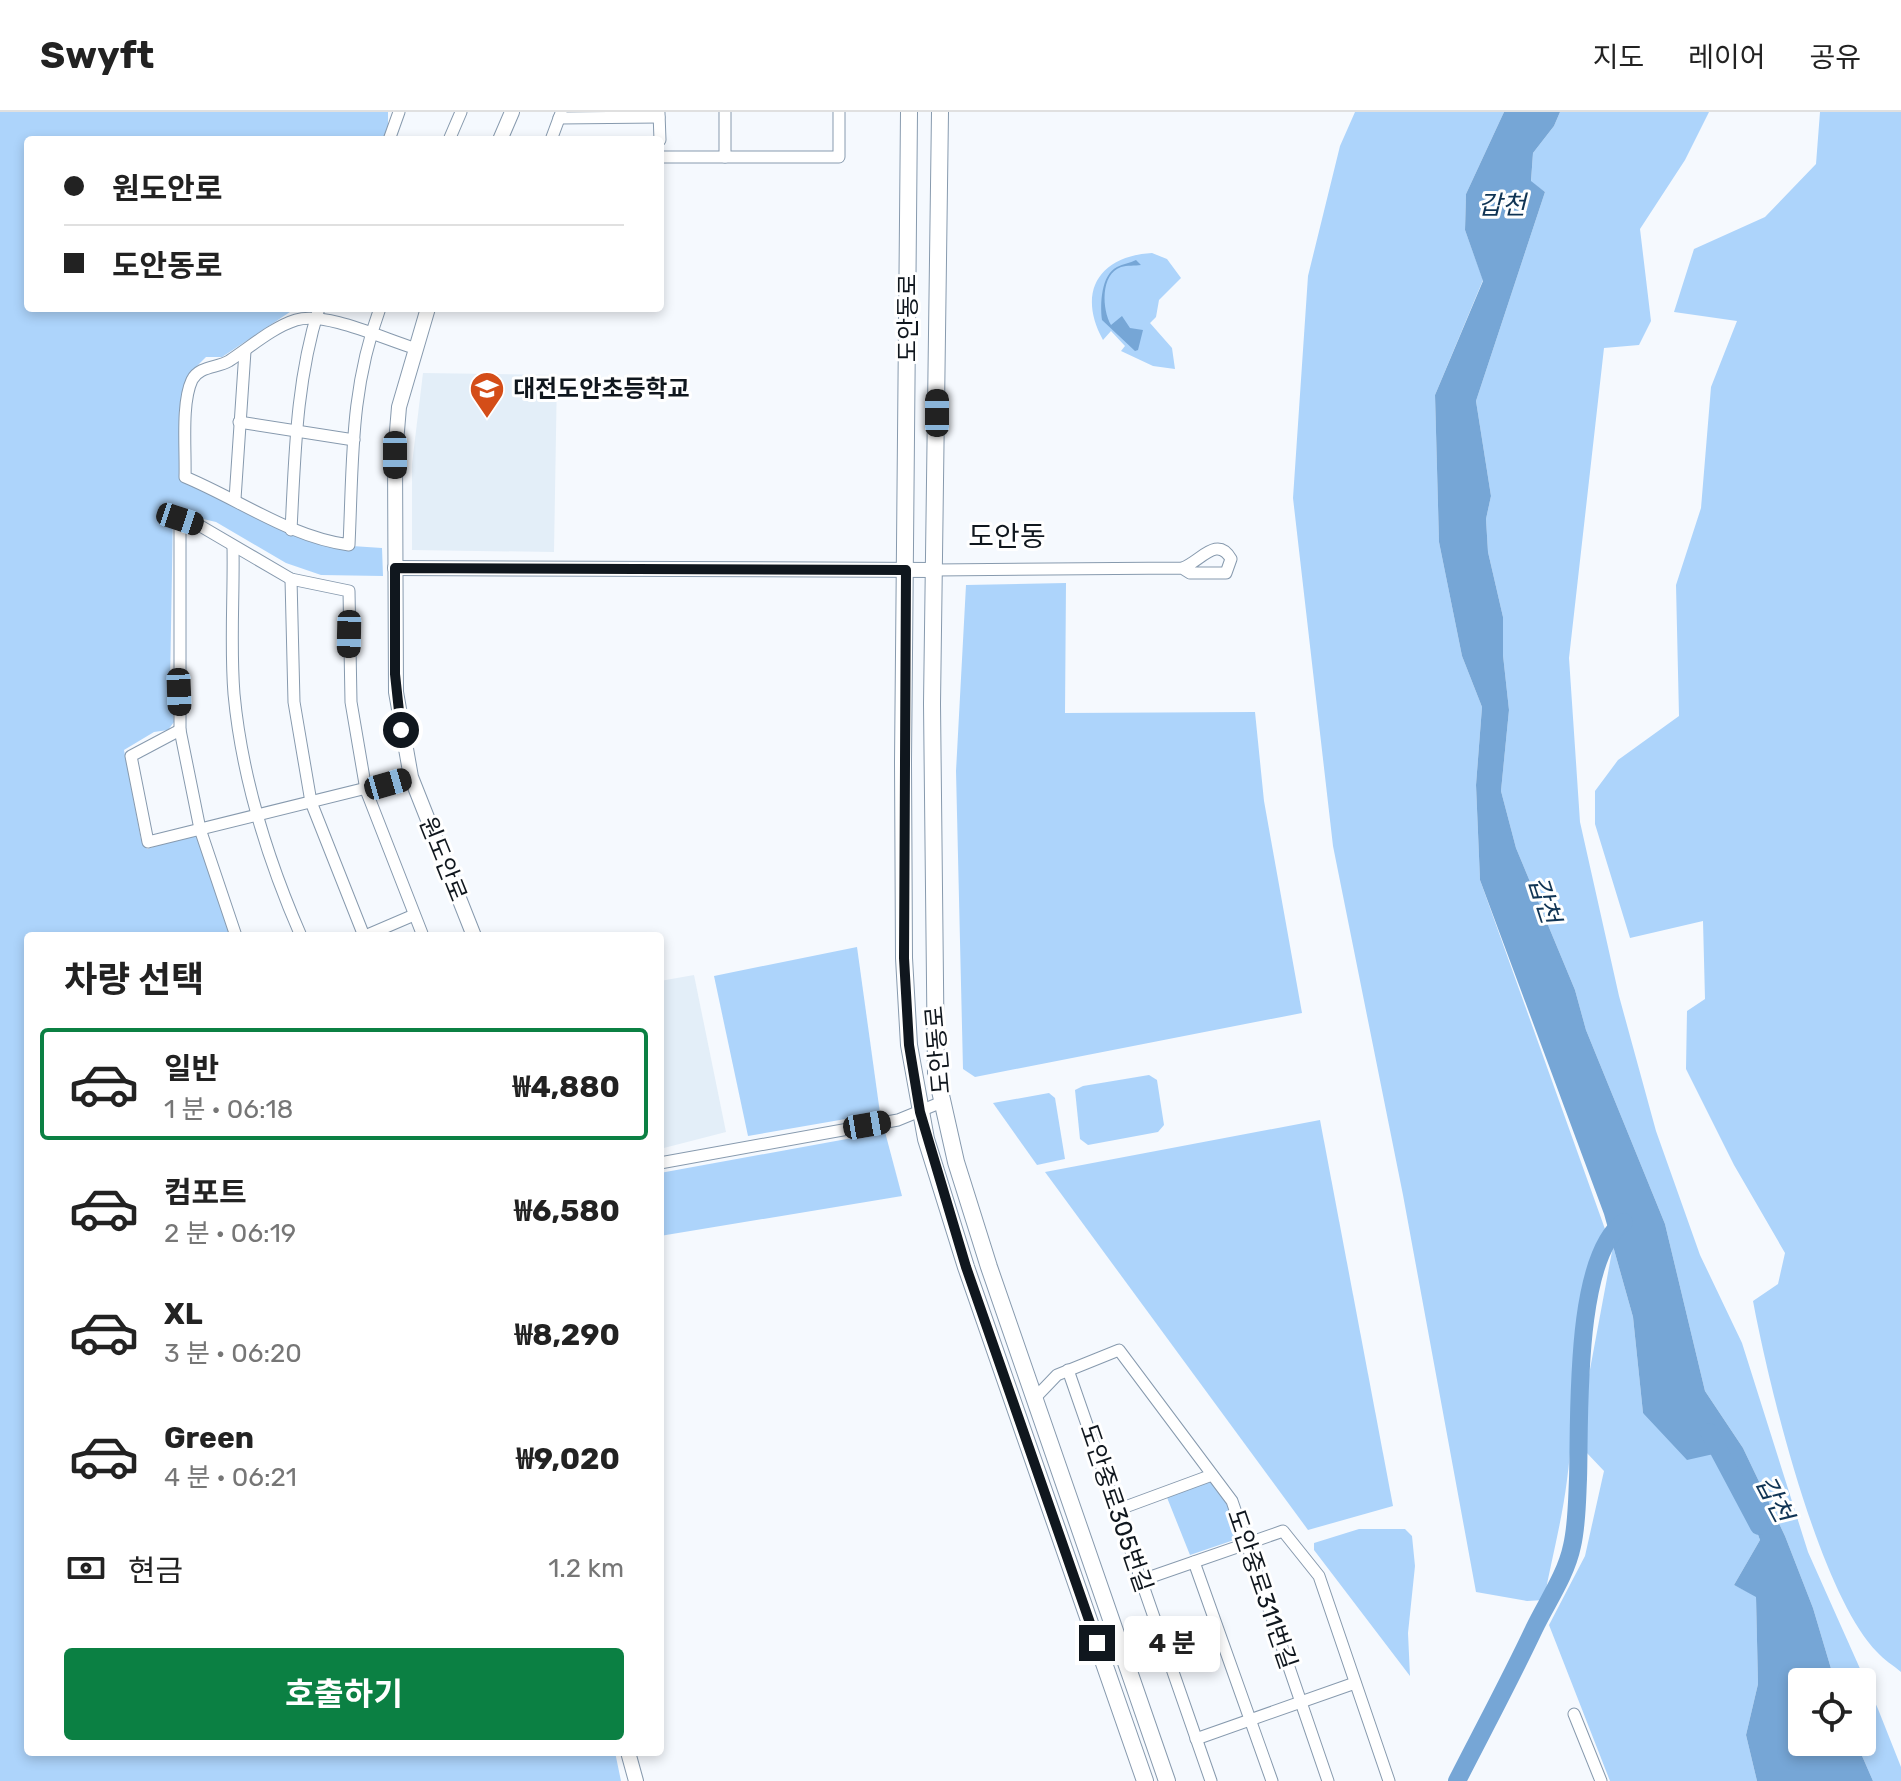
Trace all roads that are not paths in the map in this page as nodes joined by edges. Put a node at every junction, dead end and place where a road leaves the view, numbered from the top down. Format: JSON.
{"nodes":[{"id":1,"x":399,"y":112,"type":"edge"},
{"id":2,"x":461,"y":112,"type":"edge"},
{"id":3,"x":512,"y":112,"type":"edge"},
{"id":4,"x":725,"y":112,"type":"edge"},
{"id":5,"x":839,"y":112,"type":"edge"},
{"id":6,"x":909,"y":112,"type":"edge"},
{"id":7,"x":940,"y":112,"type":"edge"},
{"id":8,"x":560,"y":115,"type":"edge"},
{"id":9,"x":659,"y":115,"type":"edge"},
{"id":10,"x":390,"y":136,"type":"edge"},
{"id":11,"x":451,"y":136,"type":"edge"},
{"id":12,"x":502,"y":136,"type":"edge"},
{"id":13,"x":552,"y":136,"type":"edge"},
{"id":14,"x":660,"y":136,"type":"edge"},
{"id":15,"x":664,"y":157,"type":"edge"},
{"id":16,"x":725,"y":157,"type":"junction"},
{"id":17,"x":318,"y":312,"type":"edge"},
{"id":18,"x":378,"y":312,"type":"edge"},
{"id":19,"x":427,"y":312,"type":"edge"},
{"id":20,"x":370,"y":334,"type":"junction"},
{"id":21,"x":414,"y":348,"type":"junction"},
{"id":22,"x":245,"y":351,"type":"junction"},
{"id":23,"x":239,"y":422,"type":"junction"},
{"id":24,"x":294,"y":432,"type":"junction"},
{"id":25,"x":354,"y":440,"type":"junction"},
{"id":26,"x":235,"y":499,"type":"junction"},
{"id":27,"x":291,"y":530,"type":"junction"},
{"id":28,"x":233,"y":546,"type":"junction"},
{"id":29,"x":395,"y":568,"type":"junction"},
{"id":30,"x":1182,"y":568,"type":"dead end"},
{"id":31,"x":906,"y":570,"type":"junction"},
{"id":32,"x":935,"y":570,"type":"junction"},
{"id":33,"x":291,"y":579,"type":"junction"},
{"id":34,"x":180,"y":730,"type":"junction"},
{"id":35,"x":411,"y":777,"type":"junction"},
{"id":36,"x":366,"y":790,"type":"junction"},
{"id":37,"x":311,"y":802,"type":"junction"},
{"id":38,"x":255,"y":815,"type":"junction"},
{"id":39,"x":200,"y":829,"type":"junction"},
{"id":40,"x":414,"y":915,"type":"junction"},
{"id":41,"x":235,"y":932,"type":"edge"},
{"id":42,"x":299,"y":932,"type":"edge"},
{"id":43,"x":363,"y":932,"type":"edge"},
{"id":44,"x":374,"y":932,"type":"edge"},
{"id":45,"x":421,"y":932,"type":"edge"},
{"id":46,"x":472,"y":932,"type":"edge"},
{"id":47,"x":942,"y":1102,"type":"junction"},
{"id":48,"x":920,"y":1112,"type":"junction"},
{"id":49,"x":664,"y":1162,"type":"edge"},
{"id":50,"x":1023,"y":1369,"type":"junction"},
{"id":51,"x":1063,"y":1373,"type":"junction"},
{"id":52,"x":1034,"y":1399,"type":"junction"},
{"id":53,"x":1212,"y":1475,"type":"junction"},
{"id":54,"x":1117,"y":1510,"type":"junction"},
{"id":55,"x":1247,"y":1543,"type":"junction"},
{"id":56,"x":1194,"y":1562,"type":"junction"},
{"id":57,"x":1142,"y":1580,"type":"junction"},
{"id":58,"x":1355,"y":1683,"type":"junction"},
{"id":59,"x":1301,"y":1702,"type":"junction"},
{"id":60,"x":1574,"y":1714,"type":"dead end"},
{"id":61,"x":1250,"y":1720,"type":"junction"},
{"id":62,"x":1196,"y":1739,"type":"junction"},
{"id":63,"x":629,"y":1756,"type":"edge"},
{"id":64,"x":636,"y":1781,"type":"edge"},
{"id":65,"x":1145,"y":1781,"type":"edge"},
{"id":66,"x":1167,"y":1781,"type":"edge"},
{"id":67,"x":1211,"y":1781,"type":"edge"},
{"id":68,"x":1272,"y":1781,"type":"edge"},
{"id":69,"x":1328,"y":1781,"type":"edge"},
{"id":70,"x":1389,"y":1781,"type":"edge"},
{"id":71,"x":1601,"y":1781,"type":"edge"}],
"edges":[{"from":1,"to":10,"type":"street"},
{"from":2,"to":11,"type":"street"},
{"from":3,"to":12,"type":"street"},
{"from":4,"to":16,"type":"street"},
{"from":5,"to":16,"type":"street"},
{"from":6,"to":31,"type":"main road","name":"도안동로"},
{"from":7,"to":32,"type":"main road","name":"도안동로"},
{"from":8,"to":9,"type":"street"},
{"from":8,"to":13,"type":"street"},
{"from":9,"to":14,"type":"street"},
{"from":15,"to":16,"type":"street"},
{"from":17,"to":20,"type":"street"},
{"from":17,"to":22,"type":"street"},
{"from":17,"to":24,"type":"street"},
{"from":18,"to":20,"type":"street"},
{"from":19,"to":21,"type":"street","name":"원도안로"},
{"from":20,"to":21,"type":"street"},
{"from":20,"to":25,"type":"street"},
{"from":21,"to":29,"type":"street","name":"원도안로"},
{"from":22,"to":23,"type":"street"},
{"from":22,"to":26,"type":"street"},
{"from":23,"to":24,"type":"street"},
{"from":23,"to":26,"type":"street"},
{"from":24,"to":25,"type":"street"},
{"from":24,"to":27,"type":"street"},
{"from":25,"to":27,"type":"street"},
{"from":26,"to":27,"type":"street"},
{"from":28,"to":33,"type":"street"},
{"from":28,"to":34,"type":"street"},
{"from":28,"to":38,"type":"street"},
{"from":29,"to":31,"type":"street"},
{"from":29,"to":35,"type":"street","name":"원도안로"},
{"from":30,"to":32,"type":"street"},
{"from":31,"to":32,"type":"street"},
{"from":31,"to":48,"type":"main road","name":"도안동로"},
{"from":32,"to":47,"type":"main road","name":"도안동로"},
{"from":33,"to":36,"type":"street"},
{"from":33,"to":37,"type":"street"},
{"from":34,"to":39,"type":"street"},
{"from":34,"to":39,"type":"street"},
{"from":35,"to":36,"type":"street"},
{"from":35,"to":46,"type":"street","name":"원도안로"},
{"from":36,"to":37,"type":"street"},
{"from":36,"to":40,"type":"street"},
{"from":37,"to":38,"type":"street"},
{"from":37,"to":43,"type":"street"},
{"from":38,"to":39,"type":"street"},
{"from":38,"to":42,"type":"street"},
{"from":39,"to":41,"type":"street"},
{"from":40,"to":44,"type":"street"},
{"from":40,"to":45,"type":"street"},
{"from":47,"to":48,"type":"street"},
{"from":47,"to":50,"type":"main road","name":"도안동로"},
{"from":48,"to":49,"type":"street"},
{"from":48,"to":65,"type":"main road","name":"도안동로"},
{"from":50,"to":51,"type":"street"},
{"from":50,"to":52,"type":"main road","name":"도안동로"},
{"from":51,"to":52,"type":"street"},
{"from":51,"to":53,"type":"street","name":"도안중로311번길"},
{"from":51,"to":54,"type":"street","name":"도안중로305번길"},
{"from":52,"to":66,"type":"main road","name":"도안동로"},
{"from":53,"to":54,"type":"street"},
{"from":53,"to":55,"type":"street","name":"도안중로311번길"},
{"from":54,"to":57,"type":"street","name":"도안중로305번길"},
{"from":55,"to":56,"type":"street"},
{"from":55,"to":58,"type":"street"},
{"from":55,"to":59,"type":"street","name":"도안중로311번길"},
{"from":56,"to":57,"type":"street"},
{"from":56,"to":61,"type":"street"},
{"from":57,"to":62,"type":"street","name":"도안중로305번길"},
{"from":58,"to":59,"type":"street"},
{"from":58,"to":70,"type":"street"},
{"from":59,"to":61,"type":"street"},
{"from":59,"to":69,"type":"street","name":"도안중로311번길"},
{"from":60,"to":71,"type":"street"},
{"from":61,"to":62,"type":"street"},
{"from":61,"to":68,"type":"street"},
{"from":62,"to":67,"type":"street","name":"도안중로305번길"},
{"from":63,"to":64,"type":"street"}]}
